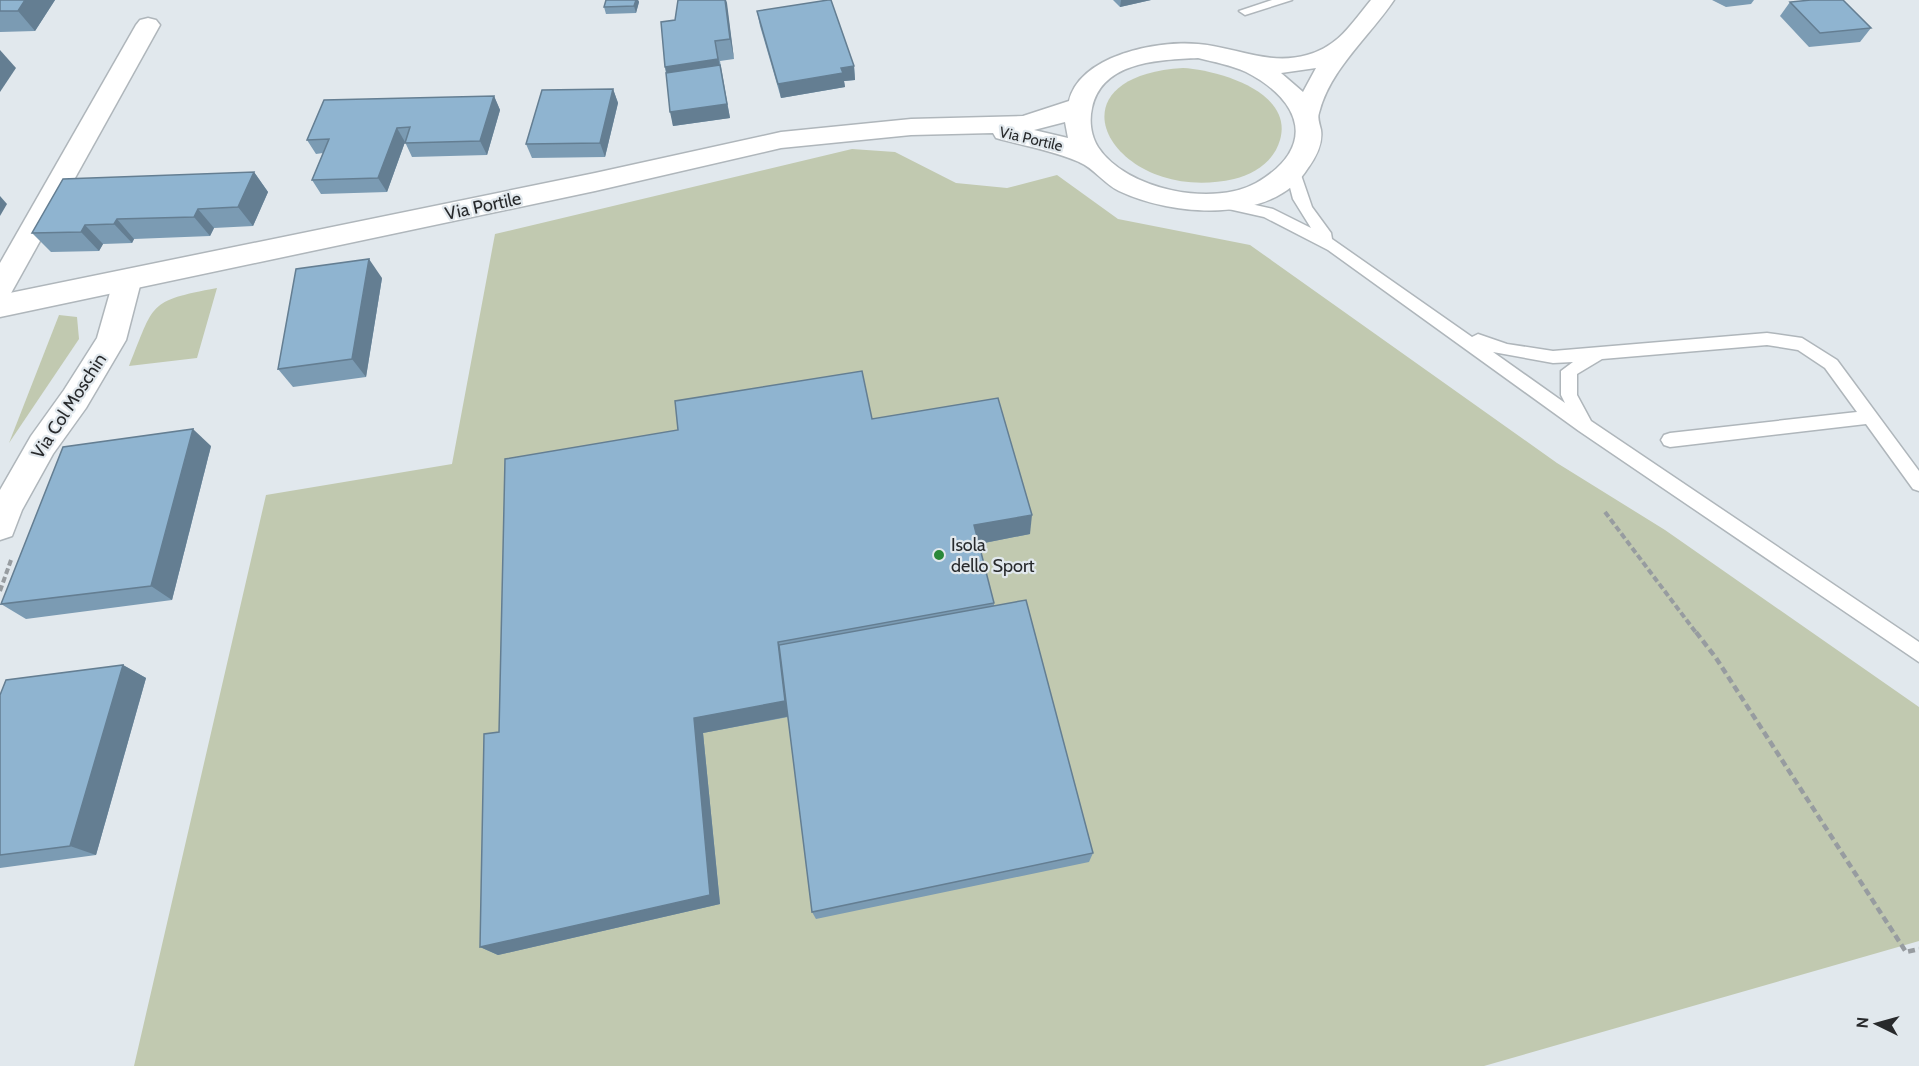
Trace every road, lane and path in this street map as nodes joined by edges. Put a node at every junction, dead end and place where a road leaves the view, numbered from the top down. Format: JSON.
{"nodes":[{"id":1,"x":1286,"y":0,"type":"edge"},
{"id":2,"x":1383,"y":0,"type":"edge"},
{"id":3,"x":1245,"y":11,"type":"dead end"},
{"id":4,"x":148,"y":26,"type":"dead end"},
{"id":5,"x":1343,"y":48,"type":"junction"},
{"id":6,"x":1250,"y":64,"type":"junction"},
{"id":7,"x":1079,"y":106,"type":"junction"},
{"id":8,"x":1306,"y":113,"type":"junction"},
{"id":9,"x":968,"y":127,"type":"junction"},
{"id":10,"x":1092,"y":157,"type":"junction"},
{"id":11,"x":1293,"y":172,"type":"junction"},
{"id":12,"x":1220,"y":202,"type":"junction"},
{"id":13,"x":1333,"y":246,"type":"junction"},
{"id":14,"x":127,"y":282,"type":"junction"},
{"id":15,"x":0,"y":288,"type":"edge"},
{"id":16,"x":0,"y":306,"type":"edge"},
{"id":17,"x":1454,"y":331,"type":"junction"},
{"id":18,"x":1599,"y":355,"type":"junction"},
{"id":19,"x":1870,"y":417,"type":"junction"},
{"id":20,"x":1585,"y":426,"type":"junction"},
{"id":21,"x":1670,"y":440,"type":"dead end"},
{"id":22,"x":1919,"y":484,"type":"edge"},
{"id":23,"x":1605,"y":512,"type":"dead end"},
{"id":24,"x":0,"y":526,"type":"edge"},
{"id":25,"x":1919,"y":652,"type":"edge"},
{"id":26,"x":1919,"y":949,"type":"edge"}],
"edges":[{"from":1,"to":3,"type":"lane"},
{"from":2,"to":5,"type":"street"},
{"from":4,"to":15,"type":"street"},
{"from":5,"to":6,"type":"street"},
{"from":5,"to":8,"type":"street"},
{"from":6,"to":7,"type":"street"},
{"from":6,"to":8,"type":"street"},
{"from":7,"to":9,"type":"street","name":"Via Portile"},
{"from":7,"to":10,"type":"street"},
{"from":8,"to":11,"type":"street"},
{"from":9,"to":10,"type":"street","name":"Via Portile"},
{"from":9,"to":14,"type":"street","name":"Via Portile"},
{"from":10,"to":12,"type":"street"},
{"from":11,"to":12,"type":"street"},
{"from":11,"to":13,"type":"lane"},
{"from":12,"to":13,"type":"lane"},
{"from":13,"to":17,"type":"lane"},
{"from":14,"to":16,"type":"street","name":"Via Portile"},
{"from":14,"to":24,"type":"street","name":"Via Col Moschin"},
{"from":17,"to":18,"type":"lane"},
{"from":17,"to":20,"type":"lane"},
{"from":18,"to":19,"type":"lane"},
{"from":18,"to":20,"type":"lane"},
{"from":19,"to":21,"type":"lane"},
{"from":19,"to":22,"type":"lane"},
{"from":20,"to":25,"type":"lane"},
{"from":23,"to":26,"type":"path"}]}
